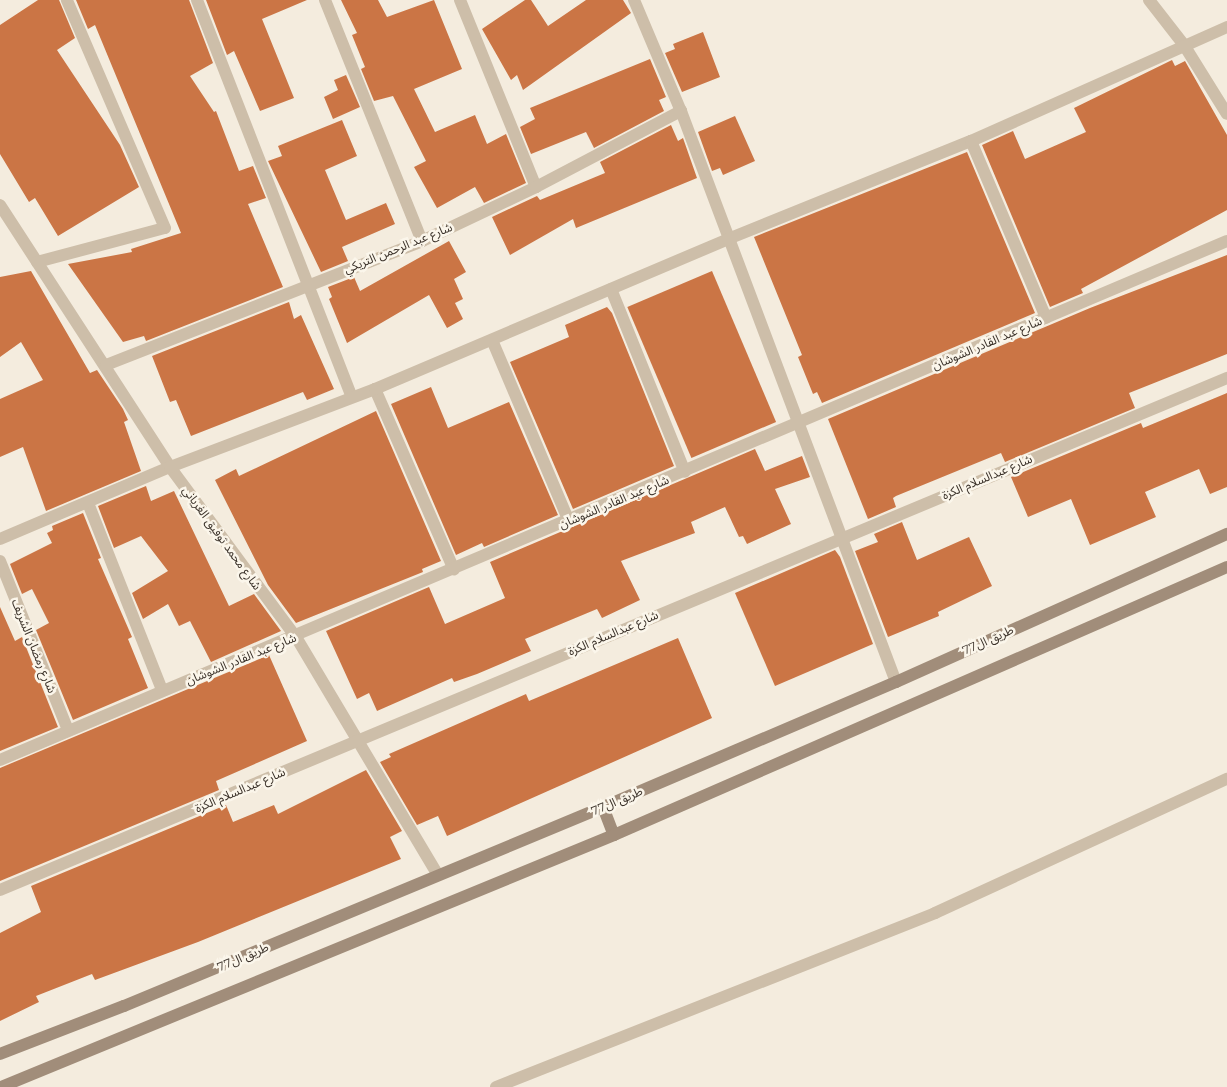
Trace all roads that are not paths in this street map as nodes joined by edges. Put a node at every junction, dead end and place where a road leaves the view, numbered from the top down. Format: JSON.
{"nodes":[{"id":1,"x":67,"y":0,"type":"edge"},
{"id":2,"x":196,"y":0,"type":"edge"},
{"id":3,"x":325,"y":0,"type":"edge"},
{"id":4,"x":460,"y":0,"type":"edge"},
{"id":5,"x":634,"y":0,"type":"edge"},
{"id":6,"x":1149,"y":0,"type":"edge"},
{"id":7,"x":1227,"y":26,"type":"edge"},
{"id":8,"x":1184,"y":45,"type":"junction"},
{"id":9,"x":681,"y":111,"type":"junction"},
{"id":10,"x":1227,"y":114,"type":"edge"},
{"id":11,"x":971,"y":142,"type":"junction"},
{"id":12,"x":536,"y":187,"type":"junction"},
{"id":13,"x":0,"y":205,"type":"edge"},
{"id":14,"x":728,"y":239,"type":"junction"},
{"id":15,"x":422,"y":241,"type":"junction"},
{"id":16,"x":1227,"y":241,"type":"edge"},
{"id":17,"x":37,"y":262,"type":"junction"},
{"id":18,"x":307,"y":284,"type":"junction"},
{"id":19,"x":612,"y":289,"type":"junction"},
{"id":20,"x":1046,"y":318,"type":"junction"},
{"id":21,"x":492,"y":340,"type":"junction"},
{"id":22,"x":106,"y":365,"type":"junction"},
{"id":23,"x":1227,"y":378,"type":"edge"},
{"id":24,"x":375,"y":389,"type":"junction"},
{"id":25,"x":352,"y":397,"type":"junction"},
{"id":26,"x":797,"y":424,"type":"junction"},
{"id":27,"x":170,"y":467,"type":"junction"},
{"id":28,"x":685,"y":472,"type":"junction"},
{"id":29,"x":88,"y":503,"type":"junction"},
{"id":30,"x":569,"y":521,"type":"junction"},
{"id":31,"x":1227,"y":534,"type":"edge"},
{"id":32,"x":841,"y":538,"type":"junction"},
{"id":33,"x":0,"y":539,"type":"edge"},
{"id":34,"x":0,"y":561,"type":"edge"},
{"id":35,"x":1227,"y":567,"type":"edge"},
{"id":36,"x":454,"y":570,"type":"junction"},
{"id":37,"x":296,"y":637,"type":"junction"},
{"id":38,"x":896,"y":682,"type":"junction"},
{"id":39,"x":162,"y":690,"type":"junction"},
{"id":40,"x":68,"y":730,"type":"junction"},
{"id":41,"x":357,"y":740,"type":"junction"},
{"id":42,"x":0,"y":760,"type":"edge"},
{"id":43,"x":1227,"y":778,"type":"edge"},
{"id":44,"x":603,"y":807,"type":"junction"},
{"id":45,"x":614,"y":835,"type":"junction"},
{"id":46,"x":438,"y":875,"type":"junction"},
{"id":47,"x":0,"y":890,"type":"edge"},
{"id":48,"x":0,"y":1054,"type":"edge"},
{"id":49,"x":1,"y":1087,"type":"edge"},
{"id":50,"x":496,"y":1087,"type":"edge"}],
"edges":[{"from":1,"to":17,"type":"street"},
{"from":2,"to":18,"type":"street"},
{"from":3,"to":15,"type":"street"},
{"from":4,"to":12,"type":"street"},
{"from":5,"to":9,"type":"street"},
{"from":6,"to":8,"type":"street"},
{"from":7,"to":8,"type":"street"},
{"from":8,"to":10,"type":"street"},
{"from":8,"to":11,"type":"street"},
{"from":9,"to":12,"type":"street","name":"شارع عبد الرحمن التريكي"},
{"from":9,"to":14,"type":"street"},
{"from":11,"to":14,"type":"street"},
{"from":11,"to":20,"type":"street"},
{"from":12,"to":15,"type":"street","name":"شارع عبد الرحمن التريكي"},
{"from":13,"to":17,"type":"street","name":"شارع محمد توفيق الغرياني"},
{"from":14,"to":19,"type":"street"},
{"from":14,"to":26,"type":"street"},
{"from":15,"to":18,"type":"street","name":"شارع عبد الرحمن التريكي"},
{"from":16,"to":20,"type":"street","name":"شارع عبد القادر الشوشان"},
{"from":17,"to":22,"type":"street","name":"شارع محمد توفيق الغرياني"},
{"from":18,"to":22,"type":"street","name":"شارع عبد الرحمن التريكي"},
{"from":18,"to":25,"type":"street"},
{"from":19,"to":21,"type":"street"},
{"from":19,"to":28,"type":"street"},
{"from":20,"to":26,"type":"street","name":"شارع عبد القادر الشوشان"},
{"from":21,"to":24,"type":"street"},
{"from":21,"to":30,"type":"street"},
{"from":22,"to":27,"type":"street","name":"شارع محمد توفيق الغرياني"},
{"from":23,"to":32,"type":"street","name":"شارع عبدالسلام الكزة"},
{"from":24,"to":25,"type":"street"},
{"from":24,"to":36,"type":"street"},
{"from":25,"to":27,"type":"street"},
{"from":26,"to":28,"type":"street","name":"شارع عبد القادر الشوشان"},
{"from":26,"to":32,"type":"street"},
{"from":27,"to":29,"type":"street"},
{"from":27,"to":37,"type":"street","name":"شارع محمد توفيق الغرياني"},
{"from":28,"to":30,"type":"street","name":"شارع عبد القادر الشوشان"},
{"from":29,"to":33,"type":"street"},
{"from":29,"to":39,"type":"street"},
{"from":30,"to":36,"type":"street","name":"شارع عبد القادر الشوشان"},
{"from":31,"to":38,"type":"main road","name":"طريق ال77"},
{"from":32,"to":38,"type":"street"},
{"from":32,"to":41,"type":"street","name":"شارع عبدالسلام الكزة"},
{"from":34,"to":40,"type":"street","name":"شارع رمضان الشريف"},
{"from":35,"to":45,"type":"main road"},
{"from":36,"to":37,"type":"street","name":"شارع عبد القادر الشوشان"},
{"from":37,"to":39,"type":"street","name":"شارع عبد القادر الشوشان"},
{"from":37,"to":41,"type":"street","name":"شارع محمد توفيق الغرياني"},
{"from":38,"to":44,"type":"main road","name":"طريق ال77"},
{"from":39,"to":40,"type":"street","name":"شارع عبد القادر الشوشان"},
{"from":40,"to":42,"type":"street","name":"شارع عبد القادر الشوشان"},
{"from":41,"to":46,"type":"street","name":"شارع محمد توفيق الغرياني"},
{"from":41,"to":47,"type":"street","name":"شارع عبدالسلام الكزة"},
{"from":43,"to":50,"type":"street"},
{"from":44,"to":45,"type":"main road"},
{"from":44,"to":46,"type":"main road","name":"طريق ال77"},
{"from":45,"to":49,"type":"main road"},
{"from":46,"to":48,"type":"main road","name":"طريق ال77"}]}
